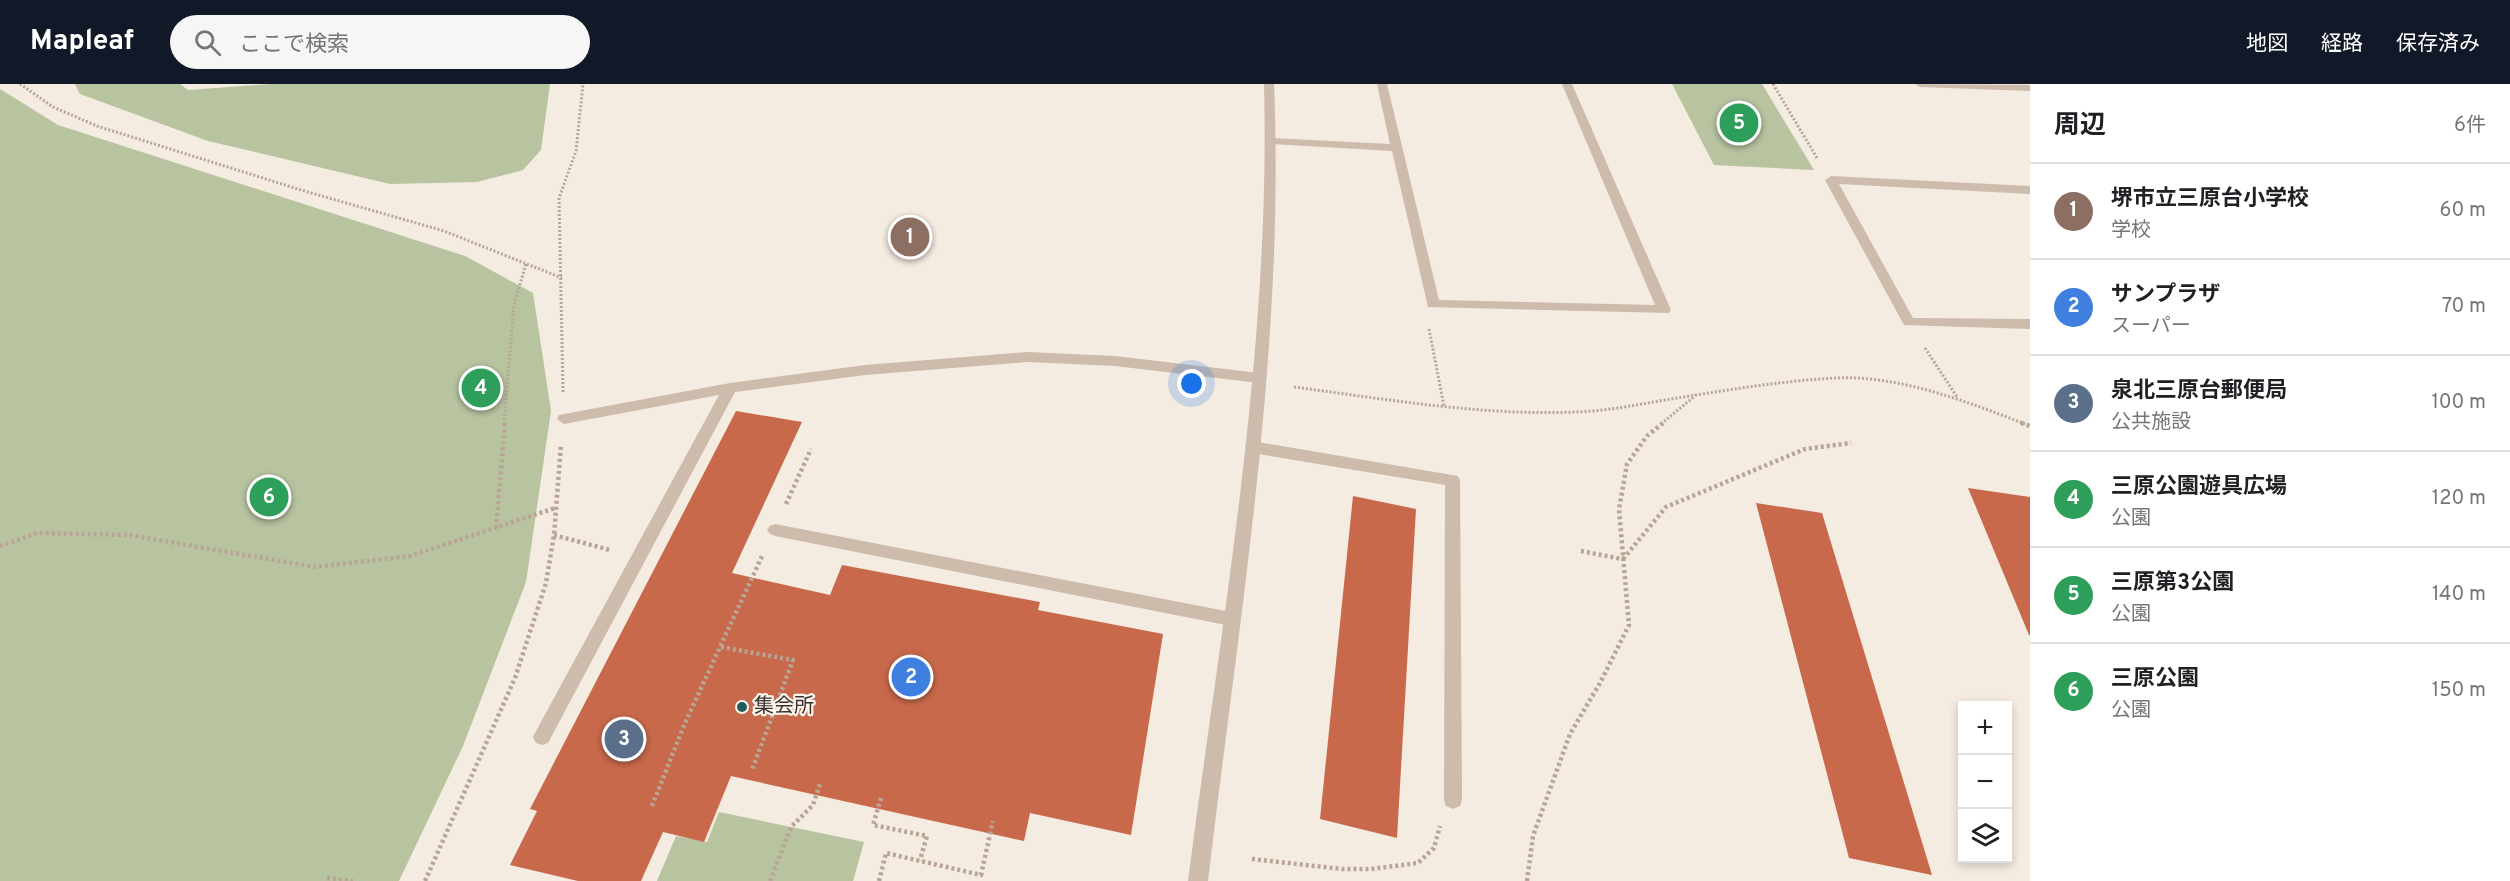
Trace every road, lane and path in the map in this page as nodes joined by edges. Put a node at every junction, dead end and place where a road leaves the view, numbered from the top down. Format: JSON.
{"nodes":[{"id":1,"x":20,"y":84,"type":"edge"},
{"id":2,"x":583,"y":84,"type":"edge"},
{"id":3,"x":1269,"y":84,"type":"edge"},
{"id":4,"x":1382,"y":84,"type":"edge"},
{"id":5,"x":1567,"y":84,"type":"edge"},
{"id":6,"x":1773,"y":84,"type":"edge"},
{"id":7,"x":1920,"y":84,"type":"edge"},
{"id":8,"x":2030,"y":88,"type":"edge"},
{"id":9,"x":1272,"y":141,"type":"junction"},
{"id":10,"x":1395,"y":148,"type":"junction"},
{"id":11,"x":1831,"y":180,"type":"junction"},
{"id":12,"x":2030,"y":190,"type":"edge"},
{"id":13,"x":526,"y":264,"type":"junction"},
{"id":14,"x":562,"y":278,"type":"junction"},
{"id":15,"x":1433,"y":303,"type":"junction"},
{"id":16,"x":1910,"y":322,"type":"junction"},
{"id":17,"x":2030,"y":324,"type":"edge"},
{"id":18,"x":1259,"y":378,"type":"junction"},
{"id":19,"x":1294,"y":387,"type":"dead end"},
{"id":20,"x":730,"y":388,"type":"junction"},
{"id":21,"x":1696,"y":395,"type":"junction"},
{"id":22,"x":1958,"y":398,"type":"junction"},
{"id":23,"x":1444,"y":406,"type":"junction"},
{"id":24,"x":564,"y":419,"type":"junction"},
{"id":25,"x":2030,"y":426,"type":"edge"},
{"id":26,"x":1851,"y":443,"type":"dead end"},
{"id":27,"x":1252,"y":447,"type":"junction"},
{"id":28,"x":811,"y":449,"type":"dead end"},
{"id":29,"x":555,"y":508,"type":"junction"},
{"id":30,"x":496,"y":528,"type":"junction"},
{"id":31,"x":775,"y":530,"type":"junction"},
{"id":32,"x":554,"y":535,"type":"junction"},
{"id":33,"x":595,"y":545,"type":"dead end"},
{"id":34,"x":0,"y":546,"type":"edge"},
{"id":35,"x":1581,"y":551,"type":"dead end"},
{"id":36,"x":1623,"y":559,"type":"junction"},
{"id":37,"x":1231,"y":619,"type":"junction"},
{"id":38,"x":721,"y":647,"type":"junction"},
{"id":39,"x":542,"y":737,"type":"dead end"},
{"id":40,"x":752,"y":770,"type":"dead end"},
{"id":41,"x":820,"y":784,"type":"dead end"},
{"id":42,"x":881,"y":798,"type":"dead end"},
{"id":43,"x":1453,"y":800,"type":"joint"},
{"id":44,"x":652,"y":806,"type":"dead end"},
{"id":45,"x":993,"y":821,"type":"dead end"},
{"id":46,"x":1252,"y":859,"type":"dead end"},
{"id":47,"x":920,"y":860,"type":"junction"},
{"id":48,"x":327,"y":878,"type":"dead end"},
{"id":49,"x":353,"y":881,"type":"edge"},
{"id":50,"x":425,"y":881,"type":"edge"},
{"id":51,"x":770,"y":881,"type":"edge"},
{"id":52,"x":879,"y":881,"type":"edge"},
{"id":53,"x":1197,"y":881,"type":"edge"},
{"id":54,"x":1527,"y":881,"type":"edge"}],
"edges":[{"from":1,"to":13,"type":"path"},
{"from":2,"to":14,"type":"path"},
{"from":3,"to":9,"type":"street"},
{"from":4,"to":10,"type":"street"},
{"from":5,"to":15,"type":"street"},
{"from":6,"to":11,"type":"path"},
{"from":7,"to":8,"type":"street"},
{"from":9,"to":10,"type":"street"},
{"from":9,"to":18,"type":"street"},
{"from":10,"to":15,"type":"street"},
{"from":11,"to":12,"type":"street"},
{"from":11,"to":16,"type":"street"},
{"from":13,"to":14,"type":"path"},
{"from":13,"to":30,"type":"path"},
{"from":14,"to":24,"type":"path"},
{"from":15,"to":23,"type":"path"},
{"from":16,"to":17,"type":"street"},
{"from":16,"to":22,"type":"path"},
{"from":18,"to":20,"type":"street"},
{"from":18,"to":27,"type":"street"},
{"from":19,"to":23,"type":"path"},
{"from":20,"to":24,"type":"street"},
{"from":20,"to":39,"type":"street"},
{"from":21,"to":22,"type":"path"},
{"from":21,"to":23,"type":"path"},
{"from":21,"to":36,"type":"path"},
{"from":22,"to":25,"type":"path"},
{"from":24,"to":29,"type":"path"},
{"from":26,"to":36,"type":"path"},
{"from":27,"to":37,"type":"street"},
{"from":27,"to":43,"type":"street"},
{"from":28,"to":31,"type":"path"},
{"from":29,"to":30,"type":"path"},
{"from":29,"to":32,"type":"path"},
{"from":30,"to":34,"type":"path"},
{"from":31,"to":37,"type":"street"},
{"from":31,"to":38,"type":"path"},
{"from":32,"to":33,"type":"path"},
{"from":32,"to":50,"type":"path"},
{"from":35,"to":36,"type":"path"},
{"from":36,"to":54,"type":"path"},
{"from":37,"to":53,"type":"street"},
{"from":38,"to":40,"type":"path"},
{"from":38,"to":44,"type":"path"},
{"from":41,"to":51,"type":"path"},
{"from":42,"to":47,"type":"path"},
{"from":43,"to":46,"type":"path"},
{"from":45,"to":47,"type":"path"},
{"from":47,"to":52,"type":"path"},
{"from":48,"to":49,"type":"path"}]}
